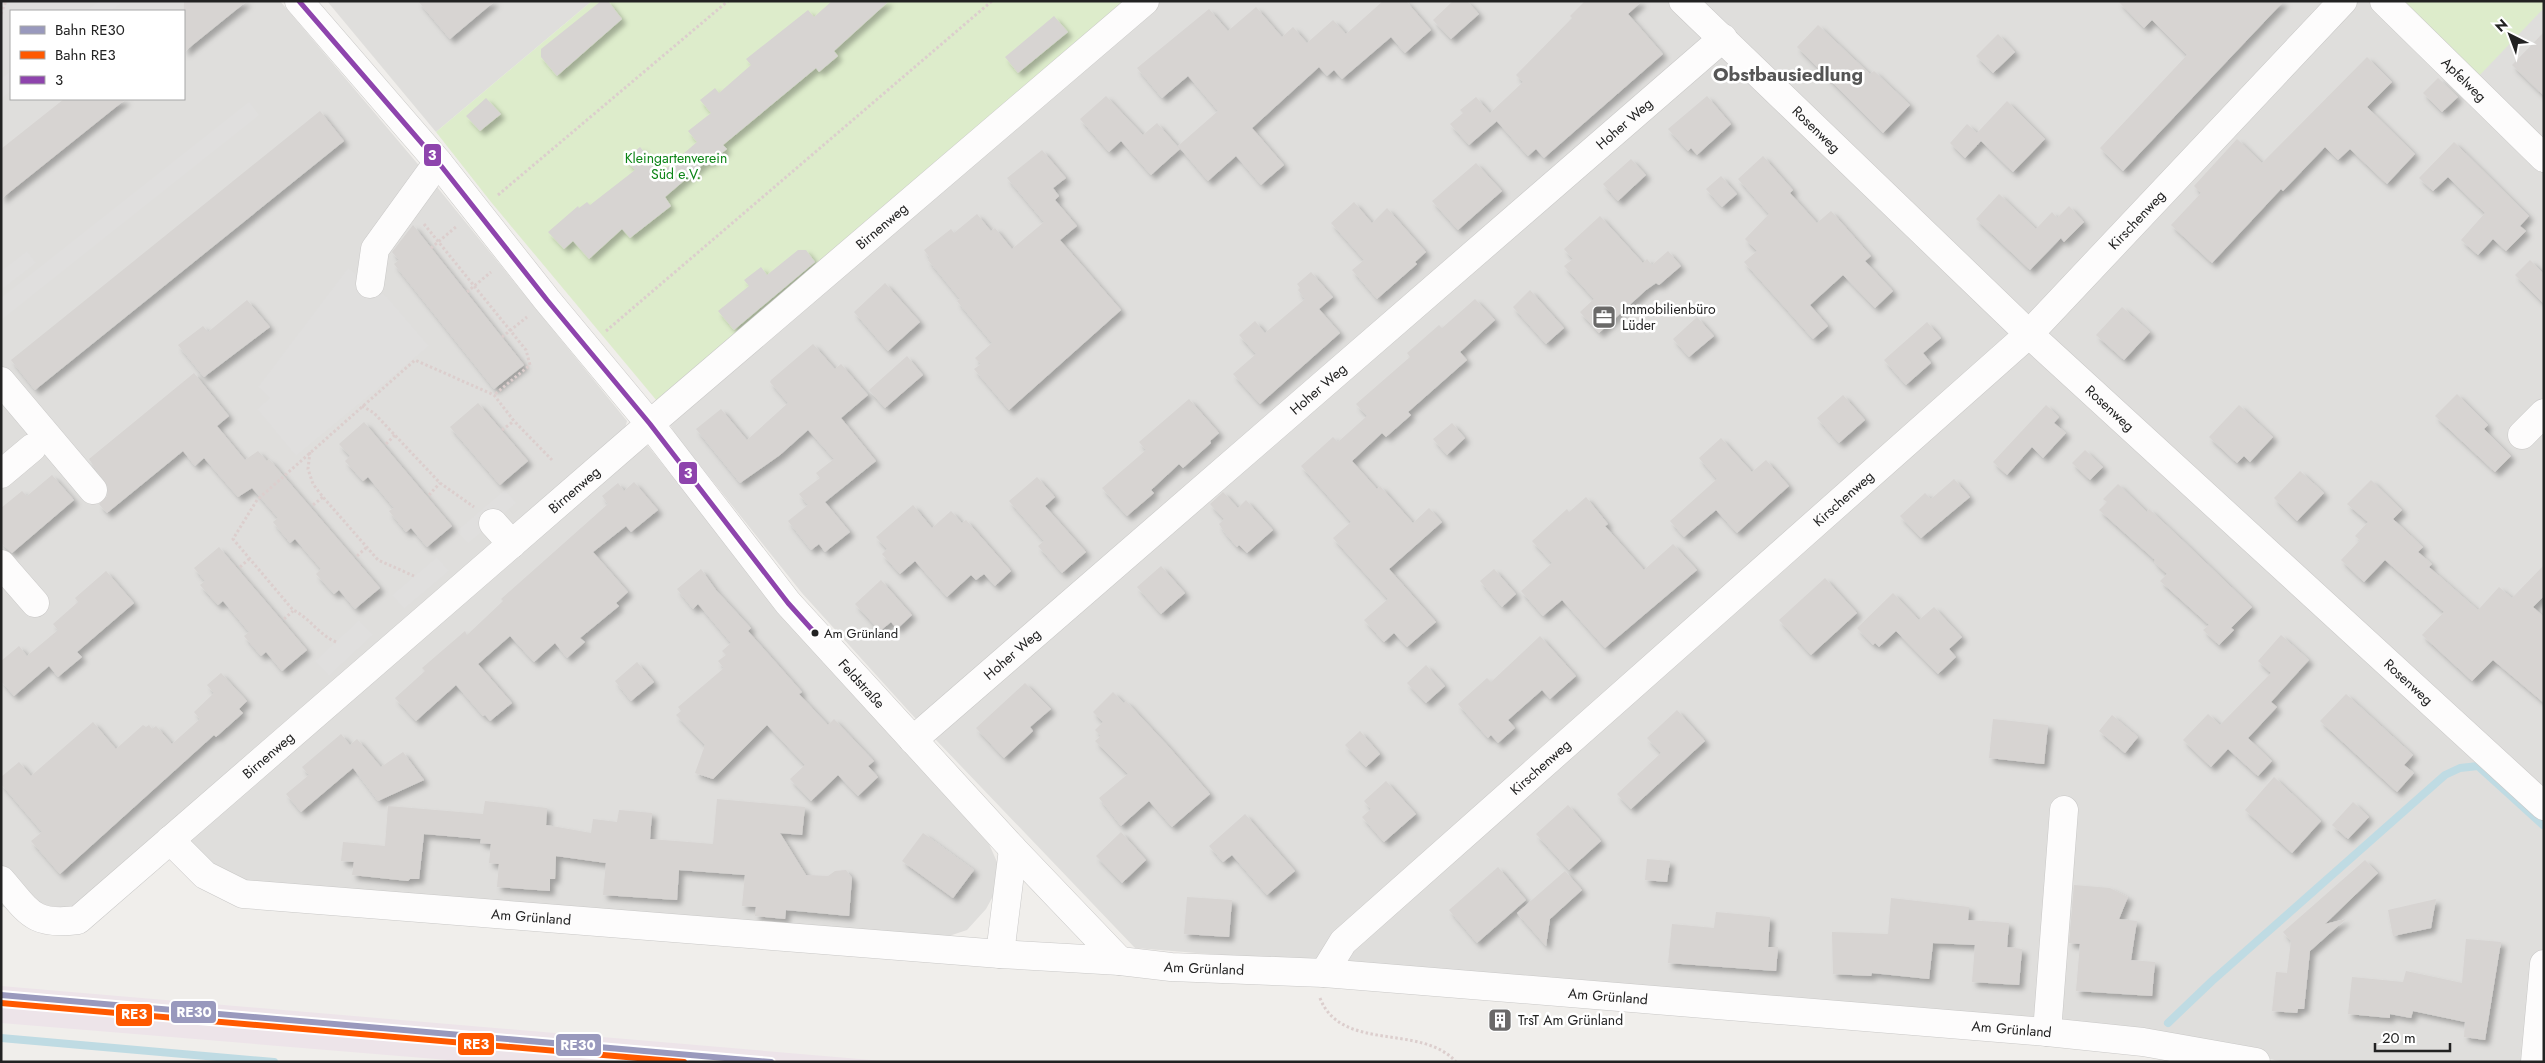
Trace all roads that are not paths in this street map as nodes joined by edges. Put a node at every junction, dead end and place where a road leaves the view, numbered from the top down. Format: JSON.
{"nodes":[{"id":1,"x":299,"y":1,"type":"edge"},
{"id":2,"x":1145,"y":1,"type":"edge"},
{"id":3,"x":1683,"y":1,"type":"edge"},
{"id":4,"x":2343,"y":1,"type":"edge"},
{"id":5,"x":2384,"y":1,"type":"edge"},
{"id":6,"x":1723,"y":38,"type":"junction"},
{"id":7,"x":2544,"y":158,"type":"edge"},
{"id":8,"x":438,"y":162,"type":"junction"},
{"id":9,"x":370,"y":284,"type":"dead end"},
{"id":10,"x":2029,"y":334,"type":"junction"},
{"id":11,"x":1,"y":381,"type":"edge"},
{"id":12,"x":2544,"y":413,"type":"edge"},
{"id":13,"x":650,"y":424,"type":"junction"},
{"id":14,"x":2522,"y":435,"type":"dead end"},
{"id":15,"x":32,"y":448,"type":"dead end"},
{"id":16,"x":1,"y":474,"type":"edge"},
{"id":17,"x":93,"y":490,"type":"dead end"},
{"id":18,"x":487,"y":517,"type":"road end"},
{"id":19,"x":512,"y":544,"type":"junction"},
{"id":20,"x":1,"y":564,"type":"edge"},
{"id":21,"x":35,"y":603,"type":"dead end"},
{"id":22,"x":913,"y":740,"type":"junction"},
{"id":23,"x":2544,"y":806,"type":"edge"},
{"id":24,"x":2064,"y":810,"type":"dead end"},
{"id":25,"x":170,"y":840,"type":"junction"},
{"id":26,"x":1013,"y":849,"type":"junction"},
{"id":27,"x":1,"y":880,"type":"edge"},
{"id":28,"x":1000,"y":954,"type":"junction"},
{"id":29,"x":1120,"y":961,"type":"junction"},
{"id":30,"x":2544,"y":964,"type":"edge"},
{"id":31,"x":2543,"y":970,"type":"edge"},
{"id":32,"x":1324,"y":973,"type":"junction"},
{"id":33,"x":2047,"y":1032,"type":"junction"},
{"id":34,"x":2256,"y":1062,"type":"edge"},
{"id":35,"x":2535,"y":1062,"type":"edge"}],
"edges":[{"from":1,"to":8,"type":"street","name":"Feldstraße"},
{"from":2,"to":13,"type":"street","name":"Birnenweg"},
{"from":3,"to":6,"type":"street","name":"Rosenweg"},
{"from":4,"to":10,"type":"street","name":"Kirschenweg"},
{"from":5,"to":7,"type":"street","name":"Apfelweg"},
{"from":6,"to":10,"type":"street","name":"Rosenweg"},
{"from":6,"to":22,"type":"street","name":"Hoher Weg"},
{"from":8,"to":9,"type":"street"},
{"from":8,"to":13,"type":"street","name":"Feldstraße"},
{"from":10,"to":23,"type":"street","name":"Rosenweg"},
{"from":10,"to":32,"type":"street","name":"Kirschenweg"},
{"from":11,"to":17,"type":"street"},
{"from":12,"to":14,"type":"street"},
{"from":13,"to":19,"type":"street","name":"Birnenweg"},
{"from":13,"to":22,"type":"street","name":"Feldstraße"},
{"from":15,"to":16,"type":"street"},
{"from":18,"to":19,"type":"street"},
{"from":19,"to":25,"type":"street","name":"Birnenweg"},
{"from":20,"to":21,"type":"street"},
{"from":22,"to":26,"type":"street","name":"Feldstraße"},
{"from":24,"to":33,"type":"street"},
{"from":25,"to":27,"type":"street","name":"Birnenweg"},
{"from":25,"to":28,"type":"street","name":"Am Grünland"},
{"from":26,"to":28,"type":"street"},
{"from":26,"to":29,"type":"street","name":"Feldstraße"},
{"from":28,"to":29,"type":"street","name":"Am Grünland"},
{"from":29,"to":32,"type":"street","name":"Am Grünland"},
{"from":30,"to":31,"type":"street"},
{"from":31,"to":35,"type":"street"},
{"from":32,"to":33,"type":"street","name":"Am Grünland"},
{"from":33,"to":34,"type":"street","name":"Am Grünland"}]}
